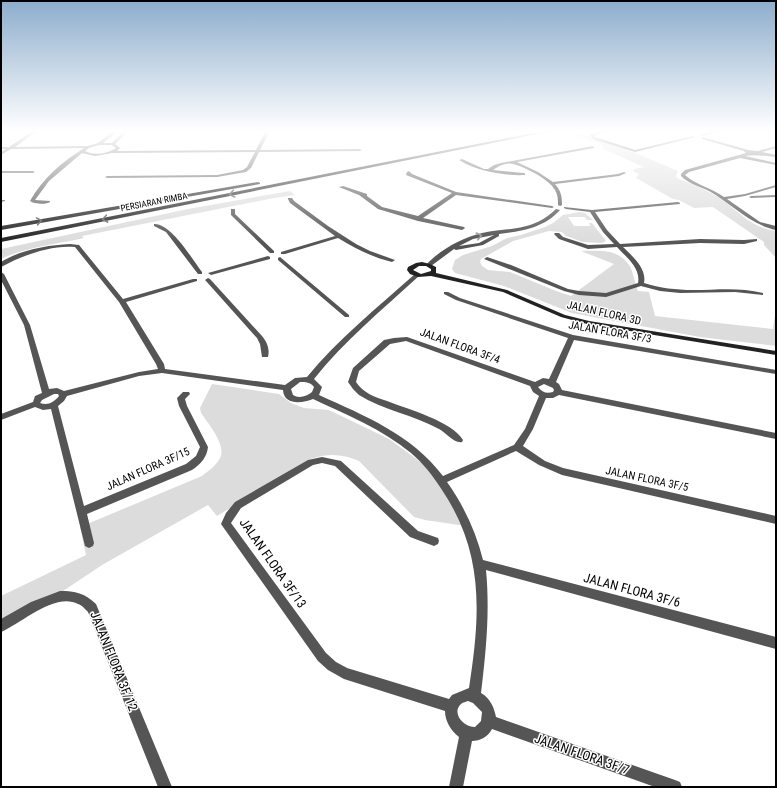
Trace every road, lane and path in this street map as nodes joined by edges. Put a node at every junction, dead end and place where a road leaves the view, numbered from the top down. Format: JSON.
{"nodes":[{"id":1,"x":58,"y":169,"type":"edge"},
{"id":2,"x":248,"y":169,"type":"edge"},
{"id":3,"x":332,"y":169,"type":"edge"},
{"id":4,"x":357,"y":169,"type":"edge"},
{"id":5,"x":479,"y":169,"type":"edge"},
{"id":6,"x":492,"y":169,"type":"edge"},
{"id":7,"x":527,"y":169,"type":"edge"},
{"id":8,"x":696,"y":169,"type":"edge"},
{"id":9,"x":489,"y":171,"type":"junction"},
{"id":10,"x":1,"y":172,"type":"edge"},
{"id":11,"x":33,"y":172,"type":"dead end"},
{"id":12,"x":410,"y":172,"type":"dead end"},
{"id":13,"x":624,"y":173,"type":"dead end"},
{"id":14,"x":523,"y":174,"type":"dead end"},
{"id":15,"x":107,"y":177,"type":"dead end"},
{"id":16,"x":553,"y":183,"type":"junction"},
{"id":17,"x":776,"y":186,"type":"edge"},
{"id":18,"x":341,"y":187,"type":"dead end"},
{"id":19,"x":455,"y":193,"type":"junction"},
{"id":20,"x":740,"y":196,"type":"junction"},
{"id":21,"x":776,"y":196,"type":"edge"},
{"id":22,"x":724,"y":198,"type":"junction"},
{"id":23,"x":290,"y":199,"type":"dead end"},
{"id":24,"x":48,"y":202,"type":"dead end"},
{"id":25,"x":678,"y":203,"type":"dead end"},
{"id":26,"x":559,"y":207,"type":"junction"},
{"id":27,"x":233,"y":210,"type":"dead end"},
{"id":28,"x":592,"y":211,"type":"junction"},
{"id":29,"x":418,"y":219,"type":"junction"},
{"id":30,"x":156,"y":225,"type":"dead end"},
{"id":31,"x":1,"y":228,"type":"edge"},
{"id":32,"x":462,"y":228,"type":"dead end"},
{"id":33,"x":776,"y":228,"type":"edge"},
{"id":34,"x":557,"y":234,"type":"dead end"},
{"id":35,"x":339,"y":236,"type":"junction"},
{"id":36,"x":1,"y":240,"type":"edge"},
{"id":37,"x":755,"y":240,"type":"dead end"},
{"id":38,"x":618,"y":246,"type":"junction"},
{"id":39,"x":270,"y":255,"type":"junction"},
{"id":40,"x":282,"y":256,"type":"junction"},
{"id":41,"x":392,"y":260,"type":"dead end"},
{"id":42,"x":487,"y":260,"type":"dead end"},
{"id":43,"x":1,"y":265,"type":"edge"},
{"id":44,"x":429,"y":265,"type":"junction"},
{"id":45,"x":200,"y":273,"type":"junction"},
{"id":46,"x":432,"y":274,"type":"junction"},
{"id":47,"x":417,"y":275,"type":"junction"},
{"id":48,"x":1,"y":276,"type":"edge"},
{"id":49,"x":210,"y":277,"type":"junction"},
{"id":50,"x":195,"y":280,"type":"junction"},
{"id":51,"x":641,"y":284,"type":"junction"},
{"id":52,"x":446,"y":293,"type":"dead end"},
{"id":53,"x":761,"y":294,"type":"dead end"},
{"id":54,"x":122,"y":301,"type":"junction"},
{"id":55,"x":347,"y":316,"type":"dead end"},
{"id":56,"x":572,"y":337,"type":"junction"},
{"id":57,"x":776,"y":353,"type":"edge"},
{"id":58,"x":265,"y":354,"type":"dead end"},
{"id":59,"x":162,"y":371,"type":"junction"},
{"id":60,"x":776,"y":372,"type":"edge"},
{"id":61,"x":310,"y":380,"type":"junction"},
{"id":62,"x":551,"y":383,"type":"junction"},
{"id":63,"x":535,"y":385,"type":"junction"},
{"id":64,"x":287,"y":388,"type":"junction"},
{"id":65,"x":558,"y":392,"type":"junction"},
{"id":66,"x":46,"y":393,"type":"junction"},
{"id":67,"x":63,"y":394,"type":"junction"},
{"id":68,"x":186,"y":394,"type":"dead end"},
{"id":69,"x":543,"y":395,"type":"junction"},
{"id":70,"x":314,"y":396,"type":"junction"},
{"id":71,"x":36,"y":404,"type":"junction"},
{"id":72,"x":54,"y":406,"type":"junction"},
{"id":73,"x":1,"y":417,"type":"edge"},
{"id":74,"x":776,"y":436,"type":"edge"},
{"id":75,"x":459,"y":440,"type":"dead end"},
{"id":76,"x":517,"y":447,"type":"junction"},
{"id":77,"x":442,"y":480,"type":"junction"},
{"id":78,"x":82,"y":511,"type":"junction"},
{"id":79,"x":776,"y":520,"type":"edge"},
{"id":80,"x":434,"y":541,"type":"dead end"},
{"id":81,"x":89,"y":543,"type":"dead end"},
{"id":82,"x":480,"y":564,"type":"junction"},
{"id":83,"x":1,"y":626,"type":"edge"},
{"id":84,"x":776,"y":643,"type":"edge"},
{"id":85,"x":474,"y":695,"type":"junction"},
{"id":86,"x":452,"y":707,"type":"junction"},
{"id":87,"x":488,"y":721,"type":"junction"},
{"id":88,"x":466,"y":734,"type":"junction"},
{"id":89,"x":165,"y":787,"type":"edge"},
{"id":90,"x":456,"y":787,"type":"edge"},
{"id":91,"x":675,"y":787,"type":"edge"}],
"edges":[{"from":1,"to":24,"type":"street"},
{"from":2,"to":15,"type":"street"},
{"from":31,"to":3,"type":"street","name":"PERSIARAN RIMBA","one_way":true},
{"from":4,"to":36,"type":"street","name":"PERSIARAN RIMBA","one_way":true},
{"from":5,"to":9,"type":"street"},
{"from":6,"to":9,"type":"street"},
{"from":7,"to":16,"type":"street"},
{"from":8,"to":22,"type":"street"},
{"from":9,"to":14,"type":"street"},
{"from":10,"to":11,"type":"street"},
{"from":12,"to":19,"type":"street"},
{"from":13,"to":16,"type":"street"},
{"from":16,"to":26,"type":"street"},
{"from":17,"to":20,"type":"street"},
{"from":18,"to":29,"type":"street"},
{"from":19,"to":26,"type":"street"},
{"from":19,"to":29,"type":"street"},
{"from":20,"to":21,"type":"street"},
{"from":20,"to":22,"type":"street"},
{"from":22,"to":33,"type":"street"},
{"from":23,"to":35,"type":"street"},
{"from":25,"to":28,"type":"street"},
{"from":26,"to":28,"type":"street"},
{"from":26,"to":44,"type":"street"},
{"from":27,"to":39,"type":"street"},
{"from":28,"to":38,"type":"street"},
{"from":29,"to":32,"type":"street"},
{"from":30,"to":45,"type":"street"},
{"from":34,"to":38,"type":"street"},
{"from":35,"to":40,"type":"street"},
{"from":35,"to":41,"type":"street"},
{"from":37,"to":38,"type":"street"},
{"from":38,"to":51,"type":"street"},
{"from":39,"to":40,"type":"street"},
{"from":39,"to":49,"type":"street"},
{"from":40,"to":55,"type":"street"},
{"from":42,"to":51,"type":"street"},
{"from":43,"to":54,"type":"street"},
{"from":44,"to":46,"type":"street"},
{"from":44,"to":47,"type":"street"},
{"from":45,"to":49,"type":"street"},
{"from":45,"to":50,"type":"street"},
{"from":46,"to":47,"type":"street","name":"JALAN FLORA 3D"},
{"from":46,"to":57,"type":"street","name":"JALAN FLORA 3D"},
{"from":47,"to":61,"type":"street"},
{"from":48,"to":66,"type":"street"},
{"from":49,"to":50,"type":"street"},
{"from":49,"to":58,"type":"street"},
{"from":50,"to":54,"type":"street"},
{"from":51,"to":53,"type":"street"},
{"from":52,"to":56,"type":"street","name":"JALAN FLORA 3F/3"},
{"from":54,"to":59,"type":"street"},
{"from":56,"to":60,"type":"street","name":"JALAN FLORA 3F/3"},
{"from":56,"to":62,"type":"street"},
{"from":59,"to":64,"type":"street"},
{"from":59,"to":67,"type":"street"},
{"from":61,"to":64,"type":"street"},
{"from":61,"to":70,"type":"street"},
{"from":62,"to":63,"type":"street"},
{"from":62,"to":65,"type":"street"},
{"from":63,"to":69,"type":"street"},
{"from":63,"to":75,"type":"street","name":"JALAN FLORA 3F/4"},
{"from":64,"to":70,"type":"street"},
{"from":65,"to":69,"type":"street"},
{"from":65,"to":74,"type":"street"},
{"from":66,"to":67,"type":"street"},
{"from":66,"to":71,"type":"street"},
{"from":67,"to":72,"type":"street"},
{"from":68,"to":78,"type":"street","name":"JALAN FLORA 3F/15"},
{"from":69,"to":76,"type":"street"},
{"from":70,"to":77,"type":"street"},
{"from":71,"to":72,"type":"street"},
{"from":71,"to":73,"type":"street"},
{"from":72,"to":78,"type":"street"},
{"from":76,"to":77,"type":"street"},
{"from":76,"to":79,"type":"street","name":"JALAN FLORA 3F/5"},
{"from":77,"to":82,"type":"street"},
{"from":78,"to":81,"type":"street"},
{"from":80,"to":86,"type":"street","name":"JALAN FLORA 3F/13"},
{"from":82,"to":84,"type":"street","name":"JALAN FLORA 3F/6"},
{"from":82,"to":85,"type":"street"},
{"from":83,"to":89,"type":"street","name":"JALAN FLORA 3F/12"},
{"from":85,"to":86,"type":"street"},
{"from":85,"to":87,"type":"street"},
{"from":86,"to":88,"type":"street"},
{"from":87,"to":88,"type":"street"},
{"from":87,"to":91,"type":"street","name":"JALAN FLORA 3F/7"},
{"from":88,"to":90,"type":"street"}]}
